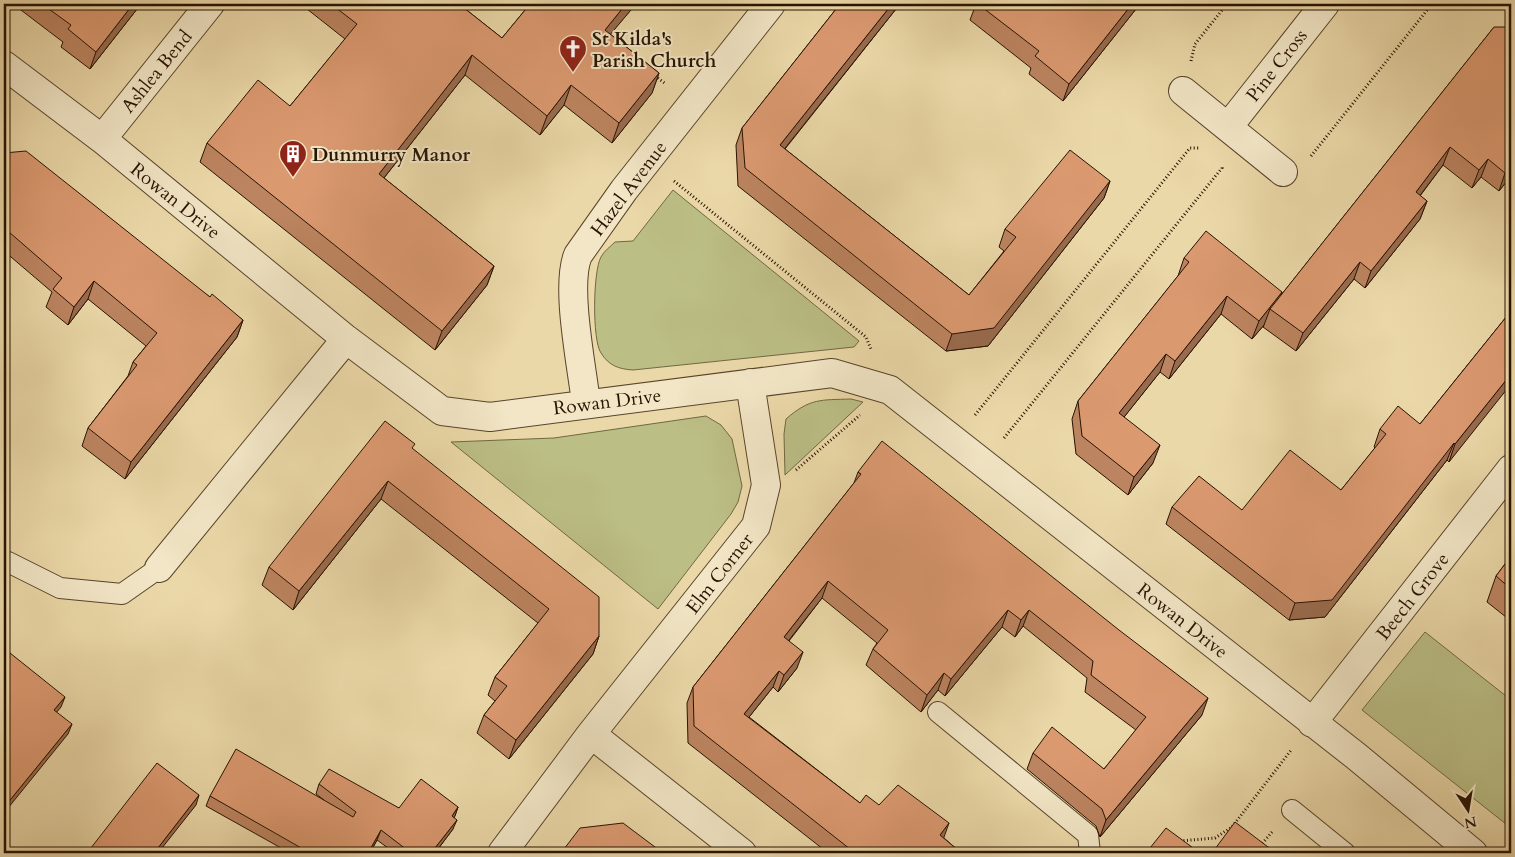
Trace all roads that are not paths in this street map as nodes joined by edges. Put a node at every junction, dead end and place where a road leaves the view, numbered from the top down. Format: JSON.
{"nodes":[{"id":1,"x":210,"y":4,"type":"edge"},
{"id":2,"x":771,"y":4,"type":"edge"},
{"id":3,"x":1325,"y":4,"type":"edge"},
{"id":4,"x":4,"y":65,"type":"edge"},
{"id":5,"x":1183,"y":91,"type":"road end"},
{"id":6,"x":1228,"y":127,"type":"junction"},
{"id":7,"x":102,"y":139,"type":"junction"},
{"id":8,"x":1283,"y":172,"type":"road end"},
{"id":9,"x":346,"y":339,"type":"junction"},
{"id":10,"x":750,"y":383,"type":"junction"},
{"id":11,"x":586,"y":403,"type":"junction"},
{"id":12,"x":1511,"y":469,"type":"edge"},
{"id":13,"x":8,"y":562,"type":"dead end"},
{"id":14,"x":159,"y":568,"type":"joint"},
{"id":15,"x":938,"y":712,"type":"dead end"},
{"id":16,"x":1312,"y":722,"type":"junction"},
{"id":17,"x":591,"y":734,"type":"junction"},
{"id":18,"x":1292,"y":810,"type":"road end"},
{"id":19,"x":502,"y":853,"type":"edge"},
{"id":20,"x":742,"y":853,"type":"edge"},
{"id":21,"x":1090,"y":853,"type":"edge"},
{"id":22,"x":1345,"y":853,"type":"edge"},
{"id":23,"x":1474,"y":853,"type":"edge"}],
"edges":[{"from":1,"to":7,"type":"street","name":"Ashlea Bend"},
{"from":2,"to":11,"type":"street","name":"Hazel Avenue"},
{"from":3,"to":6,"type":"street","name":"Pine Cross"},
{"from":4,"to":7,"type":"street","name":"Rowan Drive"},
{"from":5,"to":6,"type":"street"},
{"from":6,"to":8,"type":"street"},
{"from":7,"to":9,"type":"street","name":"Rowan Drive"},
{"from":9,"to":11,"type":"street","name":"Rowan Drive"},
{"from":9,"to":14,"type":"street"},
{"from":10,"to":11,"type":"street","name":"Rowan Drive"},
{"from":10,"to":16,"type":"street","name":"Rowan Drive"},
{"from":10,"to":17,"type":"street","name":"Elm Corner"},
{"from":12,"to":16,"type":"street","name":"Beech Grove"},
{"from":13,"to":14,"type":"lane"},
{"from":15,"to":21,"type":"lane"},
{"from":16,"to":23,"type":"street","name":"Rowan Drive"},
{"from":17,"to":19,"type":"street","name":"Elm Corner"},
{"from":17,"to":20,"type":"street"},
{"from":18,"to":22,"type":"lane"}]}
